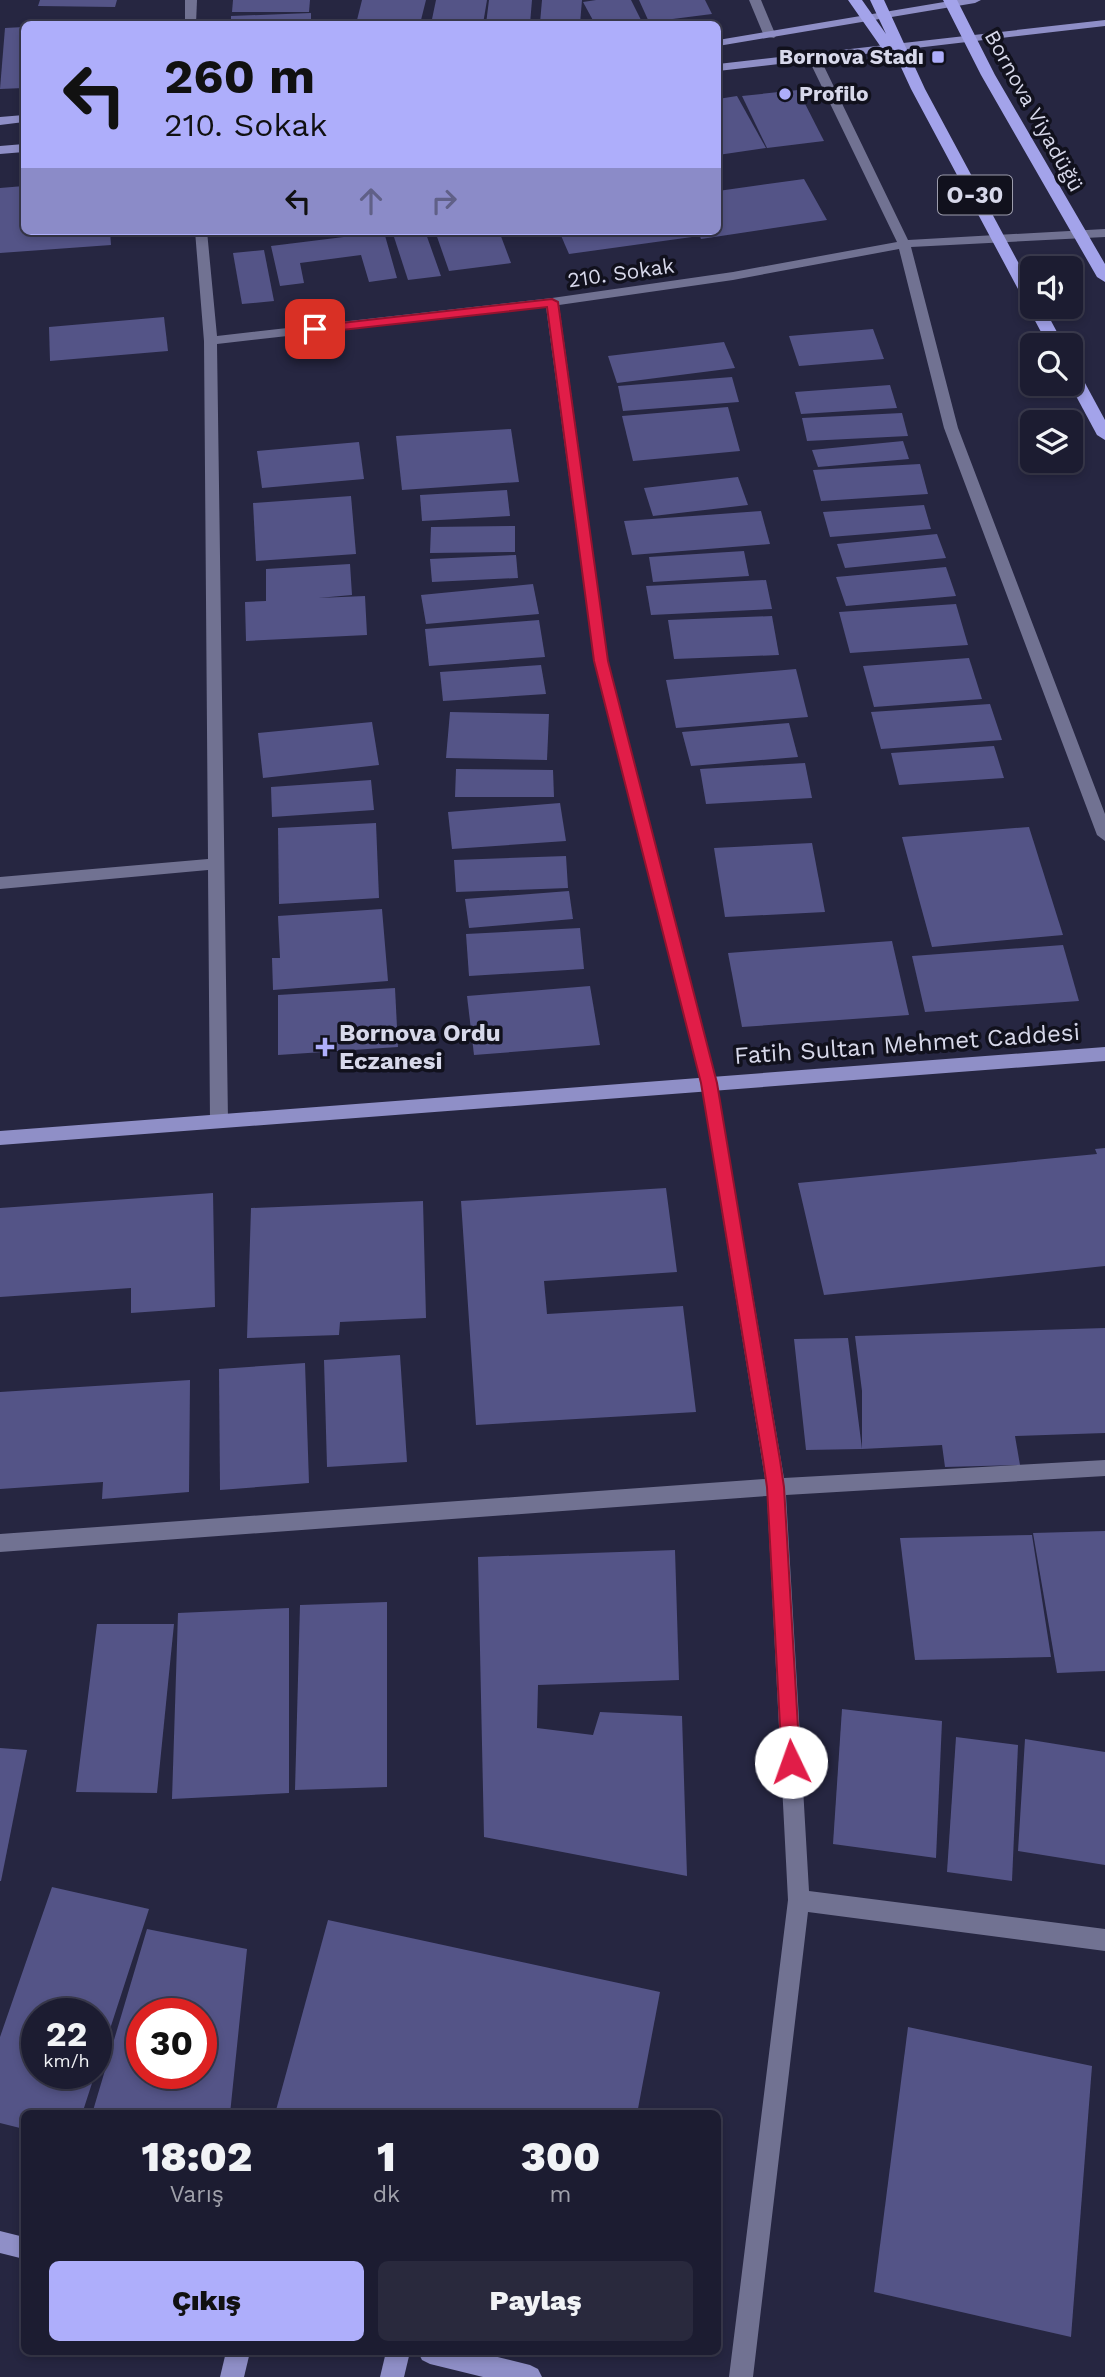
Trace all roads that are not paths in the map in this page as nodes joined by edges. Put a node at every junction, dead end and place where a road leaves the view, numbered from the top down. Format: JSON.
{"nodes":[{"id":1,"x":191,"y":0,"type":"edge"},
{"id":2,"x":755,"y":0,"type":"edge"},
{"id":3,"x":855,"y":0,"type":"edge"},
{"id":4,"x":877,"y":0,"type":"edge"},
{"id":5,"x":950,"y":0,"type":"edge"},
{"id":6,"x":975,"y":0,"type":"edge"},
{"id":7,"x":191,"y":21,"type":"edge"},
{"id":8,"x":1105,"y":23,"type":"edge"},
{"id":9,"x":770,"y":37,"type":"junction"},
{"id":10,"x":721,"y":43,"type":"edge"},
{"id":11,"x":813,"y":56,"type":"junction"},
{"id":12,"x":721,"y":68,"type":"edge"},
{"id":13,"x":918,"y":89,"type":"junction"},
{"id":14,"x":21,"y":119,"type":"edge"},
{"id":15,"x":0,"y":121,"type":"edge"},
{"id":16,"x":21,"y":148,"type":"edge"},
{"id":17,"x":0,"y":150,"type":"edge"},
{"id":18,"x":1105,"y":233,"type":"edge"},
{"id":19,"x":201,"y":235,"type":"edge"},
{"id":20,"x":904,"y":244,"type":"junction"},
{"id":21,"x":1105,"y":277,"type":"edge"},
{"id":22,"x":1020,"y":279,"type":"edge"},
{"id":23,"x":552,"y":302,"type":"junction"},
{"id":24,"x":209,"y":335,"type":"junction"},
{"id":25,"x":1083,"y":394,"type":"edge"},
{"id":26,"x":1105,"y":435,"type":"edge"},
{"id":27,"x":1105,"y":835,"type":"edge"},
{"id":28,"x":216,"y":864,"type":"junction"},
{"id":29,"x":0,"y":883,"type":"edge"},
{"id":30,"x":1105,"y":1054,"type":"edge"},
{"id":31,"x":709,"y":1083,"type":"junction"},
{"id":32,"x":219,"y":1121,"type":"junction"},
{"id":33,"x":0,"y":1138,"type":"edge"},
{"id":34,"x":1105,"y":1468,"type":"edge"},
{"id":35,"x":776,"y":1487,"type":"junction"},
{"id":36,"x":0,"y":1543,"type":"edge"},
{"id":37,"x":799,"y":1900,"type":"junction"},
{"id":38,"x":1105,"y":1940,"type":"edge"},
{"id":39,"x":0,"y":2242,"type":"edge"},
{"id":40,"x":21,"y":2247,"type":"edge"},
{"id":41,"x":237,"y":2355,"type":"edge"},
{"id":42,"x":397,"y":2355,"type":"edge"},
{"id":43,"x":442,"y":2355,"type":"edge"},
{"id":44,"x":232,"y":2377,"type":"edge"},
{"id":45,"x":392,"y":2377,"type":"edge"},
{"id":46,"x":530,"y":2377,"type":"edge"},
{"id":47,"x":741,"y":2377,"type":"edge"}],
"edges":[{"from":1,"to":7,"type":"street"},
{"from":2,"to":9,"type":"street"},
{"from":3,"to":13,"type":"highway"},
{"from":4,"to":13,"type":"highway","number":"O-30"},
{"from":5,"to":21,"type":"highway","name":"Bornova Viyadüğü","number":"O-30"},
{"from":6,"to":9,"type":"main road"},
{"from":8,"to":11,"type":"main road"},
{"from":9,"to":10,"type":"main road"},
{"from":11,"to":12,"type":"main road"},
{"from":11,"to":20,"type":"street"},
{"from":13,"to":22,"type":"highway","number":"O-30"},
{"from":14,"to":15,"type":"main road"},
{"from":16,"to":17,"type":"main road"},
{"from":18,"to":20,"type":"street","name":"210. Sokak"},
{"from":19,"to":24,"type":"street"},
{"from":20,"to":23,"type":"street","name":"210. Sokak"},
{"from":20,"to":27,"type":"street"},
{"from":23,"to":24,"type":"street","name":"210. Sokak"},
{"from":23,"to":31,"type":"street"},
{"from":24,"to":28,"type":"street"},
{"from":25,"to":26,"type":"highway"},
{"from":28,"to":29,"type":"street"},
{"from":28,"to":32,"type":"street"},
{"from":30,"to":31,"type":"main road","name":"Fatih Sultan Mehmet Caddesi"},
{"from":31,"to":32,"type":"main road","name":"Fatih Sultan Mehmet Caddesi"},
{"from":31,"to":35,"type":"street"},
{"from":32,"to":33,"type":"main road","name":"Fatih Sultan Mehmet Caddesi"},
{"from":34,"to":35,"type":"street"},
{"from":35,"to":36,"type":"street"},
{"from":35,"to":37,"type":"street"},
{"from":37,"to":38,"type":"street"},
{"from":37,"to":47,"type":"street"},
{"from":39,"to":40,"type":"main road"},
{"from":41,"to":44,"type":"main road"},
{"from":42,"to":45,"type":"main road"},
{"from":43,"to":46,"type":"main road"}]}
